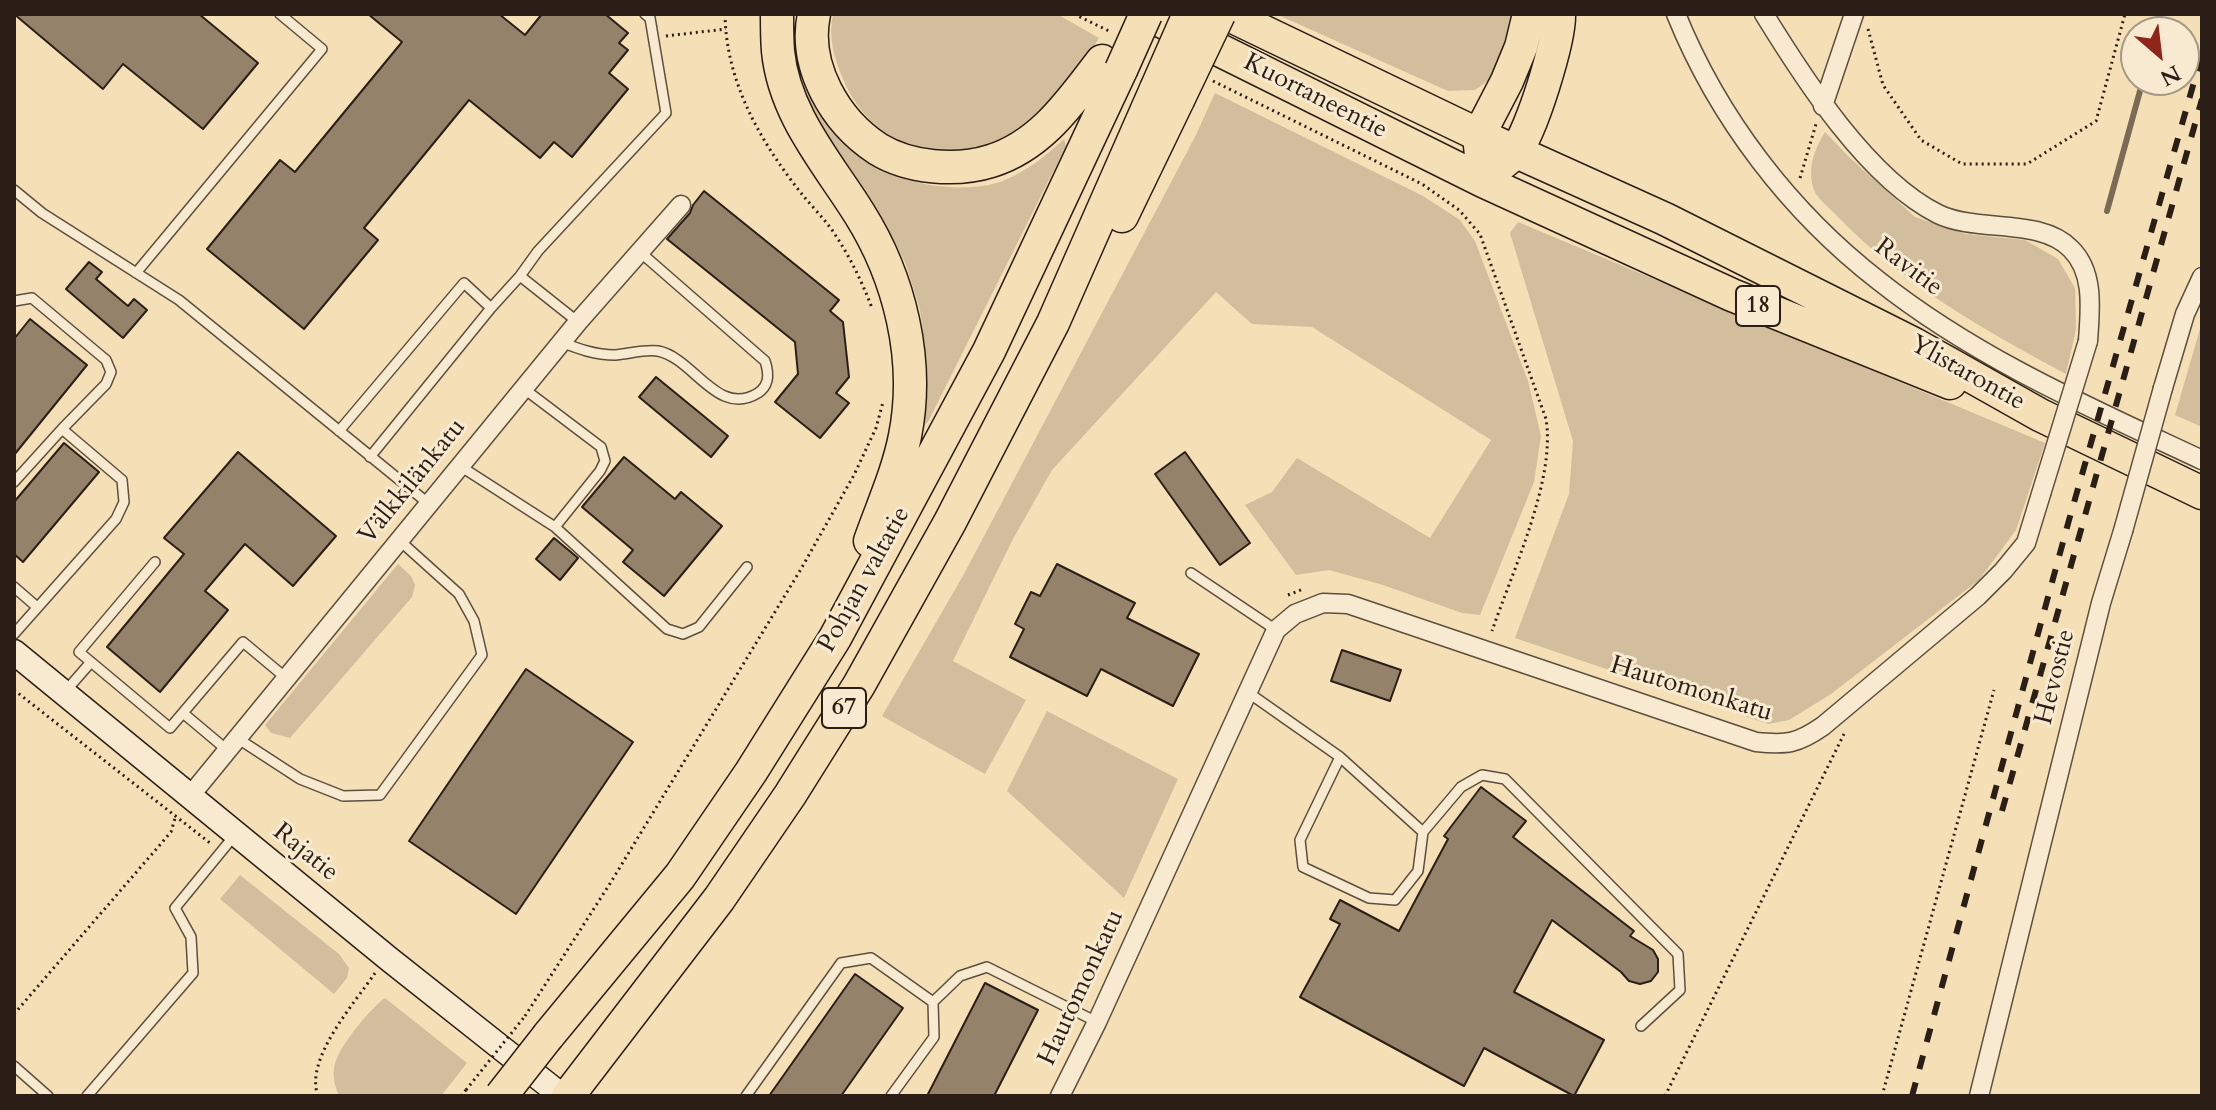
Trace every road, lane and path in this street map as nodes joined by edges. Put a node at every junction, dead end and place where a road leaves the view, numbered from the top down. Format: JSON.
{"nodes":[{"id":1,"x":280,"y":14,"type":"edge"},
{"id":2,"x":645,"y":14,"type":"edge"},
{"id":3,"x":725,"y":14,"type":"edge"},
{"id":4,"x":777,"y":14,"type":"edge"},
{"id":5,"x":814,"y":14,"type":"edge"},
{"id":6,"x":1074,"y":14,"type":"edge"},
{"id":7,"x":1146,"y":14,"type":"edge"},
{"id":8,"x":1189,"y":14,"type":"edge"},
{"id":9,"x":1219,"y":14,"type":"edge"},
{"id":10,"x":1227,"y":14,"type":"edge"},
{"id":11,"x":1529,"y":14,"type":"edge"},
{"id":12,"x":1559,"y":14,"type":"edge"},
{"id":13,"x":1676,"y":14,"type":"edge"},
{"id":14,"x":1764,"y":14,"type":"edge"},
{"id":15,"x":1854,"y":14,"type":"edge"},
{"id":16,"x":2125,"y":14,"type":"edge"},
{"id":17,"x":1868,"y":28,"type":"dead end"},
{"id":18,"x":726,"y":29,"type":"junction"},
{"id":19,"x":654,"y":38,"type":"junction"},
{"id":20,"x":1115,"y":44,"type":"edge"},
{"id":21,"x":1213,"y":82,"type":"dead end"},
{"id":22,"x":1167,"y":95,"type":"junction"},
{"id":23,"x":1823,"y":106,"type":"junction"},
{"id":24,"x":1479,"y":135,"type":"junction"},
{"id":25,"x":1517,"y":151,"type":"junction"},
{"id":26,"x":1483,"y":181,"type":"junction"},
{"id":27,"x":14,"y":190,"type":"edge"},
{"id":28,"x":1794,"y":201,"type":"junction"},
{"id":29,"x":681,"y":205,"type":"dead end"},
{"id":30,"x":640,"y":252,"type":"junction"},
{"id":31,"x":136,"y":273,"type":"junction"},
{"id":32,"x":520,"y":276,"type":"junction"},
{"id":33,"x":2202,"y":277,"type":"edge"},
{"id":34,"x":14,"y":301,"type":"edge"},
{"id":35,"x":491,"y":308,"type":"junction"},
{"id":36,"x":873,"y":312,"type":"dead end"},
{"id":37,"x":578,"y":322,"type":"junction"},
{"id":38,"x":561,"y":342,"type":"junction"},
{"id":39,"x":523,"y":388,"type":"junction"},
{"id":40,"x":885,"y":395,"type":"dead end"},
{"id":41,"x":2040,"y":415,"type":"junction"},
{"id":42,"x":62,"y":429,"type":"junction"},
{"id":43,"x":339,"y":431,"type":"junction"},
{"id":44,"x":370,"y":457,"type":"junction"},
{"id":45,"x":2202,"y":460,"type":"edge"},
{"id":46,"x":460,"y":466,"type":"junction"},
{"id":47,"x":14,"y":482,"type":"edge"},
{"id":48,"x":2202,"y":493,"type":"edge"},
{"id":49,"x":429,"y":504,"type":"junction"},
{"id":50,"x":555,"y":527,"type":"junction"},
{"id":51,"x":399,"y":540,"type":"junction"},
{"id":52,"x":155,"y":562,"type":"dead end"},
{"id":53,"x":747,"y":567,"type":"dead end"},
{"id":54,"x":1191,"y":573,"type":"dead end"},
{"id":55,"x":14,"y":587,"type":"edge"},
{"id":56,"x":37,"y":607,"type":"junction"},
{"id":57,"x":1276,"y":630,"type":"junction"},
{"id":58,"x":14,"y":634,"type":"edge"},
{"id":59,"x":835,"y":638,"type":"junction"},
{"id":60,"x":1484,"y":650,"type":"junction"},
{"id":61,"x":14,"y":652,"type":"edge"},
{"id":62,"x":91,"y":662,"type":"junction"},
{"id":63,"x":286,"y":678,"type":"junction"},
{"id":64,"x":1994,"y":690,"type":"dead end"},
{"id":65,"x":1246,"y":691,"type":"junction"},
{"id":66,"x":64,"y":693,"type":"junction"},
{"id":67,"x":1848,"y":704,"type":"junction"},
{"id":68,"x":183,"y":713,"type":"junction"},
{"id":69,"x":232,"y":744,"type":"junction"},
{"id":70,"x":1340,"y":757,"type":"junction"},
{"id":71,"x":190,"y":796,"type":"junction"},
{"id":72,"x":1423,"y":832,"type":"junction"},
{"id":73,"x":236,"y":833,"type":"junction"},
{"id":74,"x":377,"y":970,"type":"dead end"},
{"id":75,"x":933,"y":1002,"type":"junction"},
{"id":76,"x":14,"y":1014,"type":"edge"},
{"id":77,"x":1097,"y":1022,"type":"junction"},
{"id":78,"x":536,"y":1026,"type":"junction"},
{"id":79,"x":1641,"y":1026,"type":"dead end"},
{"id":80,"x":14,"y":1066,"type":"edge"},
{"id":81,"x":48,"y":1096,"type":"edge"},
{"id":82,"x":87,"y":1096,"type":"edge"},
{"id":83,"x":318,"y":1096,"type":"edge"},
{"id":84,"x":461,"y":1096,"type":"edge"},
{"id":85,"x":501,"y":1096,"type":"edge"},
{"id":86,"x":565,"y":1096,"type":"edge"},
{"id":87,"x":746,"y":1096,"type":"edge"},
{"id":88,"x":891,"y":1096,"type":"edge"},
{"id":89,"x":1060,"y":1096,"type":"edge"},
{"id":90,"x":1665,"y":1096,"type":"edge"},
{"id":91,"x":1882,"y":1096,"type":"edge"},
{"id":92,"x":1979,"y":1096,"type":"edge"}],
"edges":[{"from":1,"to":31,"type":"lane"},
{"from":2,"to":19,"type":"lane"},
{"from":3,"to":18,"type":"path"},
{"from":4,"to":59,"type":"highway"},
{"from":5,"to":20,"type":"highway"},
{"from":6,"to":20,"type":"path"},
{"from":7,"to":20,"type":"highway","name":"Pohjan valtatie","number":"67","bridge":true},
{"from":7,"to":26,"type":"highway","name":"Kuortaneentie","number":"18"},
{"from":8,"to":22,"type":"highway","name":"Pohjan valtatie","number":"67","bridge":true},
{"from":9,"to":22,"type":"highway","bridge":true},
{"from":10,"to":24,"type":"highway","name":"Kuortaneentie","number":"18"},
{"from":11,"to":24,"type":"highway"},
{"from":12,"to":25,"type":"highway"},
{"from":13,"to":28,"type":"street","name":"Ravitie"},
{"from":14,"to":23,"type":"street","name":"Hautomonkatu"},
{"from":15,"to":23,"type":"street"},
{"from":16,"to":17,"type":"path"},
{"from":18,"to":19,"type":"path"},
{"from":18,"to":36,"type":"path"},
{"from":19,"to":32,"type":"lane"},
{"from":20,"to":59,"type":"highway","name":"Pohjan valtatie","number":"67"},
{"from":21,"to":60,"type":"path"},
{"from":22,"to":86,"type":"highway","name":"Pohjan valtatie","number":"67"},
{"from":23,"to":28,"type":"path"},
{"from":23,"to":67,"type":"street","name":"Hautomonkatu","bridge":true},
{"from":24,"to":25,"type":"highway","name":"Ylistarontie","number":"18"},
{"from":24,"to":26,"type":"highway"},
{"from":25,"to":26,"type":"highway"},
{"from":25,"to":41,"type":"highway","name":"Ylistarontie","number":"18"},
{"from":26,"to":41,"type":"highway","name":"Ylistarontie","number":"18"},
{"from":27,"to":31,"type":"lane"},
{"from":28,"to":45,"type":"street","name":"Ravitie"},
{"from":29,"to":30,"type":"street","name":"Välkkilänkatu"},
{"from":30,"to":37,"type":"street","name":"Välkkilänkatu"},
{"from":30,"to":38,"type":"lane"},
{"from":31,"to":43,"type":"lane"},
{"from":32,"to":35,"type":"lane"},
{"from":32,"to":37,"type":"lane"},
{"from":33,"to":92,"type":"street","name":"Hevostie","bridge":true},
{"from":34,"to":42,"type":"lane"},
{"from":35,"to":43,"type":"lane"},
{"from":35,"to":44,"type":"lane"},
{"from":37,"to":38,"type":"street","name":"Välkkilänkatu"},
{"from":38,"to":39,"type":"street","name":"Välkkilänkatu"},
{"from":39,"to":46,"type":"street","name":"Välkkilänkatu"},
{"from":39,"to":50,"type":"lane"},
{"from":40,"to":78,"type":"path"},
{"from":41,"to":48,"type":"highway","number":"18"},
{"from":42,"to":47,"type":"lane"},
{"from":42,"to":56,"type":"lane"},
{"from":43,"to":44,"type":"lane"},
{"from":44,"to":49,"type":"lane"},
{"from":46,"to":49,"type":"street","name":"Välkkilänkatu"},
{"from":46,"to":50,"type":"lane"},
{"from":49,"to":51,"type":"street","name":"Välkkilänkatu"},
{"from":50,"to":53,"type":"lane"},
{"from":51,"to":63,"type":"street","name":"Välkkilänkatu"},
{"from":51,"to":69,"type":"lane"},
{"from":52,"to":62,"type":"lane"},
{"from":54,"to":57,"type":"lane"},
{"from":55,"to":56,"type":"lane"},
{"from":56,"to":58,"type":"lane"},
{"from":57,"to":60,"type":"street","name":"Hautomonkatu"},
{"from":57,"to":65,"type":"street","name":"Hautomonkatu"},
{"from":59,"to":78,"type":"highway","name":"Pohjan valtatie","number":"67"},
{"from":60,"to":67,"type":"street","name":"Hautomonkatu"},
{"from":61,"to":66,"type":"street","name":"Rajatie"},
{"from":62,"to":66,"type":"lane"},
{"from":62,"to":68,"type":"lane"},
{"from":63,"to":68,"type":"lane"},
{"from":63,"to":69,"type":"street","name":"Välkkilänkatu"},
{"from":64,"to":91,"type":"path"},
{"from":65,"to":70,"type":"lane"},
{"from":65,"to":77,"type":"street","name":"Hautomonkatu"},
{"from":66,"to":71,"type":"street","name":"Rajatie"},
{"from":67,"to":90,"type":"path"},
{"from":68,"to":69,"type":"lane"},
{"from":69,"to":71,"type":"street","name":"Välkkilänkatu"},
{"from":70,"to":72,"type":"lane"},
{"from":70,"to":72,"type":"lane"},
{"from":71,"to":73,"type":"street","name":"Rajatie"},
{"from":71,"to":76,"type":"path"},
{"from":72,"to":79,"type":"lane"},
{"from":73,"to":82,"type":"lane"},
{"from":73,"to":86,"type":"street","name":"Rajatie"},
{"from":74,"to":83,"type":"path"},
{"from":75,"to":77,"type":"lane"},
{"from":75,"to":87,"type":"lane"},
{"from":75,"to":88,"type":"lane"},
{"from":77,"to":89,"type":"street","name":"Hautomonkatu"},
{"from":78,"to":84,"type":"path","bridge":true},
{"from":78,"to":85,"type":"highway","name":"Pohjan valtatie","number":"67","bridge":true},
{"from":80,"to":81,"type":"lane"}]}
